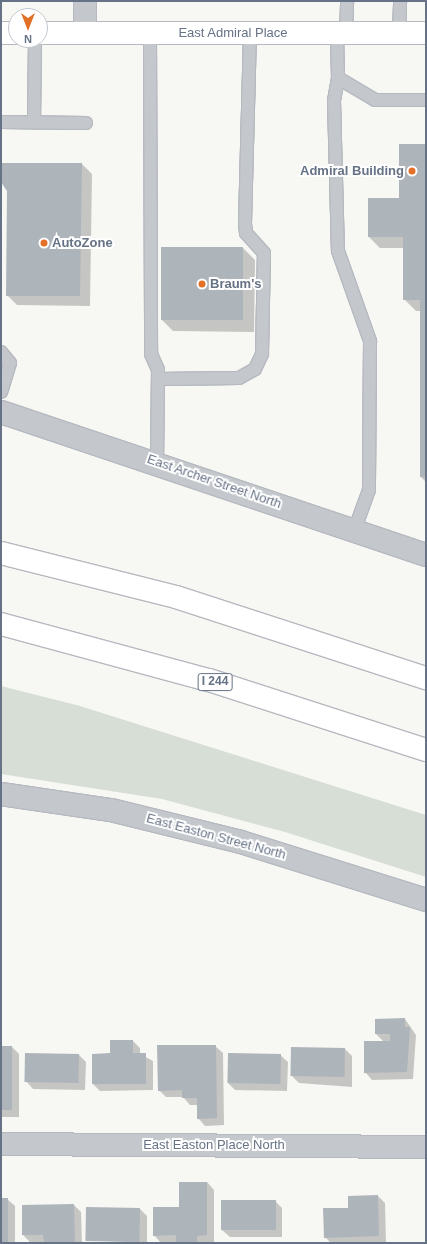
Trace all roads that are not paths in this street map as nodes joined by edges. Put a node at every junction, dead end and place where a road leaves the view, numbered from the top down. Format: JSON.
{"nodes":[{"id":1,"x":85,"y":1,"type":"edge"},
{"id":2,"x":347,"y":1,"type":"edge"},
{"id":3,"x":400,"y":1,"type":"edge"},
{"id":4,"x":48,"y":33,"type":"edge"},
{"id":5,"x":85,"y":33,"type":"junction"},
{"id":6,"x":150,"y":33,"type":"junction"},
{"id":7,"x":399,"y":33,"type":"junction"},
{"id":8,"x":426,"y":33,"type":"edge"},
{"id":9,"x":250,"y":34,"type":"junction"},
{"id":10,"x":342,"y":34,"type":"junction"},
{"id":11,"x":35,"y":48,"type":"edge"},
{"id":12,"x":338,"y":78,"type":"junction"},
{"id":13,"x":426,"y":100,"type":"edge"},
{"id":14,"x":1,"y":122,"type":"edge"},
{"id":15,"x":34,"y":122,"type":"junction"},
{"id":16,"x":86,"y":123,"type":"dead end"},
{"id":17,"x":1,"y":352,"type":"edge"},
{"id":18,"x":158,"y":379,"type":"junction"},
{"id":19,"x":1,"y":392,"type":"edge"},
{"id":20,"x":1,"y":412,"type":"edge"},
{"id":21,"x":156,"y":462,"type":"junction"},
{"id":22,"x":354,"y":530,"type":"junction"},
{"id":23,"x":1,"y":553,"type":"edge"},
{"id":24,"x":426,"y":555,"type":"edge"},
{"id":25,"x":1,"y":624,"type":"edge"},
{"id":26,"x":426,"y":678,"type":"edge"},
{"id":27,"x":426,"y":750,"type":"edge"},
{"id":28,"x":1,"y":794,"type":"edge"},
{"id":29,"x":426,"y":900,"type":"edge"},
{"id":30,"x":1,"y":1144,"type":"edge"},
{"id":31,"x":426,"y":1147,"type":"edge"}],
"edges":[{"from":1,"to":5,"type":"street"},
{"from":2,"to":10,"type":"lane"},
{"from":3,"to":7,"type":"lane"},
{"from":4,"to":5,"type":"main road","name":"East Admiral Place"},
{"from":5,"to":6,"type":"main road","name":"East Admiral Place"},
{"from":6,"to":9,"type":"main road","name":"East Admiral Place"},
{"from":6,"to":18,"type":"lane"},
{"from":7,"to":8,"type":"main road","name":"East Admiral Place"},
{"from":7,"to":10,"type":"main road","name":"East Admiral Place"},
{"from":9,"to":10,"type":"main road","name":"East Admiral Place"},
{"from":9,"to":18,"type":"lane"},
{"from":10,"to":12,"type":"lane"},
{"from":11,"to":15,"type":"lane"},
{"from":12,"to":13,"type":"lane"},
{"from":12,"to":22,"type":"lane"},
{"from":14,"to":15,"type":"lane"},
{"from":15,"to":16,"type":"lane"},
{"from":17,"to":19,"type":"lane"},
{"from":18,"to":21,"type":"lane"},
{"from":20,"to":21,"type":"street","name":"East Archer Street North"},
{"from":21,"to":22,"type":"street","name":"East Archer Street North"},
{"from":22,"to":24,"type":"street","name":"East Archer Street North"},
{"from":23,"to":26,"type":"main road"},
{"from":25,"to":27,"type":"main road","number":"I 244"},
{"from":28,"to":29,"type":"street","name":"East Easton Street North"},
{"from":30,"to":31,"type":"street","name":"East Easton Place North"}]}
